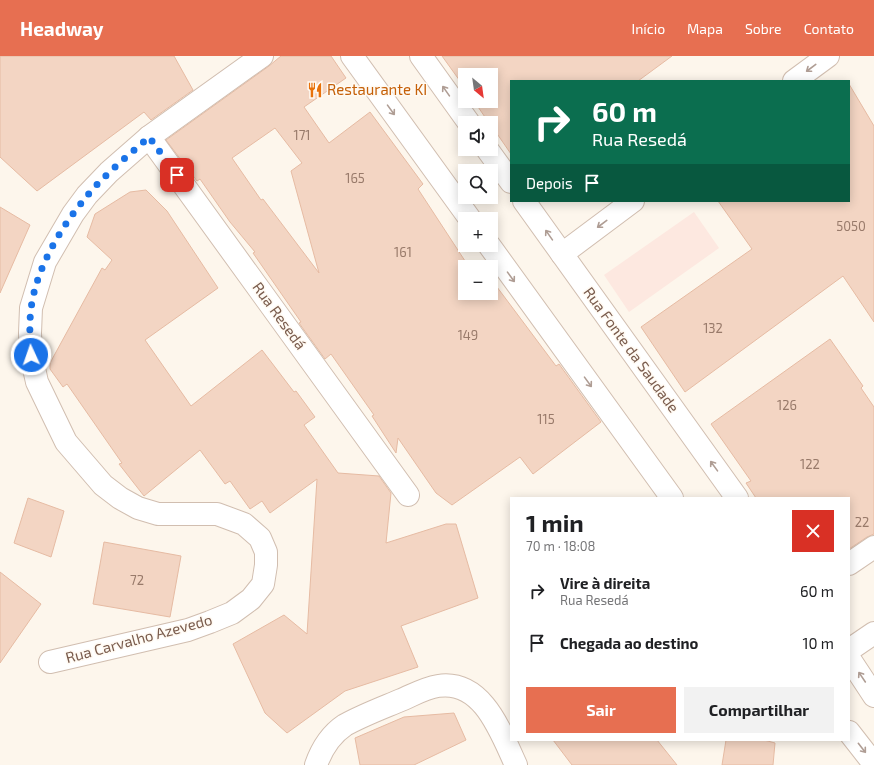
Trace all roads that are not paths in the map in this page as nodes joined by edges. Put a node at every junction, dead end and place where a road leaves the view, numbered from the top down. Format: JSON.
{"nodes":[{"id":1,"x":262,"y":56,"type":"edge"},
{"id":2,"x":352,"y":56,"type":"edge"},
{"id":3,"x":421,"y":56,"type":"edge"},
{"id":4,"x":828,"y":56,"type":"edge"},
{"id":5,"x":795,"y":80,"type":"edge"},
{"id":6,"x":464,"y":116,"type":"edge"},
{"id":7,"x":149,"y":137,"type":"junction"},
{"id":8,"x":492,"y":156,"type":"edge"},
{"id":9,"x":510,"y":181,"type":"edge"},
{"id":10,"x":525,"y":202,"type":"edge"},
{"id":11,"x":632,"y":202,"type":"edge"},
{"id":12,"x":465,"y":212,"type":"edge"},
{"id":13,"x":494,"y":252,"type":"edge"},
{"id":14,"x":562,"y":254,"type":"junction"},
{"id":15,"x":408,"y":495,"type":"dead end"},
{"id":16,"x":671,"y":497,"type":"edge"},
{"id":17,"x":736,"y":497,"type":"edge"},
{"id":18,"x":874,"y":547,"type":"edge"},
{"id":19,"x":850,"y":563,"type":"edge"},
{"id":20,"x":874,"y":633,"type":"edge"},
{"id":21,"x":850,"y":649,"type":"edge"},
{"id":22,"x":850,"y":660,"type":"edge"},
{"id":23,"x":50,"y":662,"type":"dead end"},
{"id":24,"x":874,"y":696,"type":"edge"},
{"id":25,"x":850,"y":733,"type":"edge"},
{"id":26,"x":874,"y":764,"type":"edge"},
{"id":27,"x":316,"y":765,"type":"edge"},
{"id":28,"x":516,"y":765,"type":"edge"}],
"edges":[{"from":1,"to":7,"type":"street","name":"Rua Carvalho Azevedo"},
{"from":2,"to":12,"type":"street","one_way":true},
{"from":6,"to":3,"type":"street","one_way":true},
{"from":4,"to":5,"type":"street","one_way":true},
{"from":7,"to":15,"type":"street","name":"Rua Resedá"},
{"from":7,"to":23,"type":"street","name":"Rua Carvalho Azevedo"},
{"from":8,"to":9,"type":"street"},
{"from":14,"to":10,"type":"street","name":"Rua Fonte da Saudade","one_way":true},
{"from":11,"to":14,"type":"street","one_way":true},
{"from":13,"to":16,"type":"street","one_way":true},
{"from":17,"to":14,"type":"street","name":"Rua Fonte da Saudade","one_way":true},
{"from":18,"to":19,"type":"street"},
{"from":20,"to":21,"type":"street"},
{"from":24,"to":22,"type":"street","one_way":true},
{"from":25,"to":26,"type":"street","one_way":true},
{"from":27,"to":28,"type":"street"}]}
